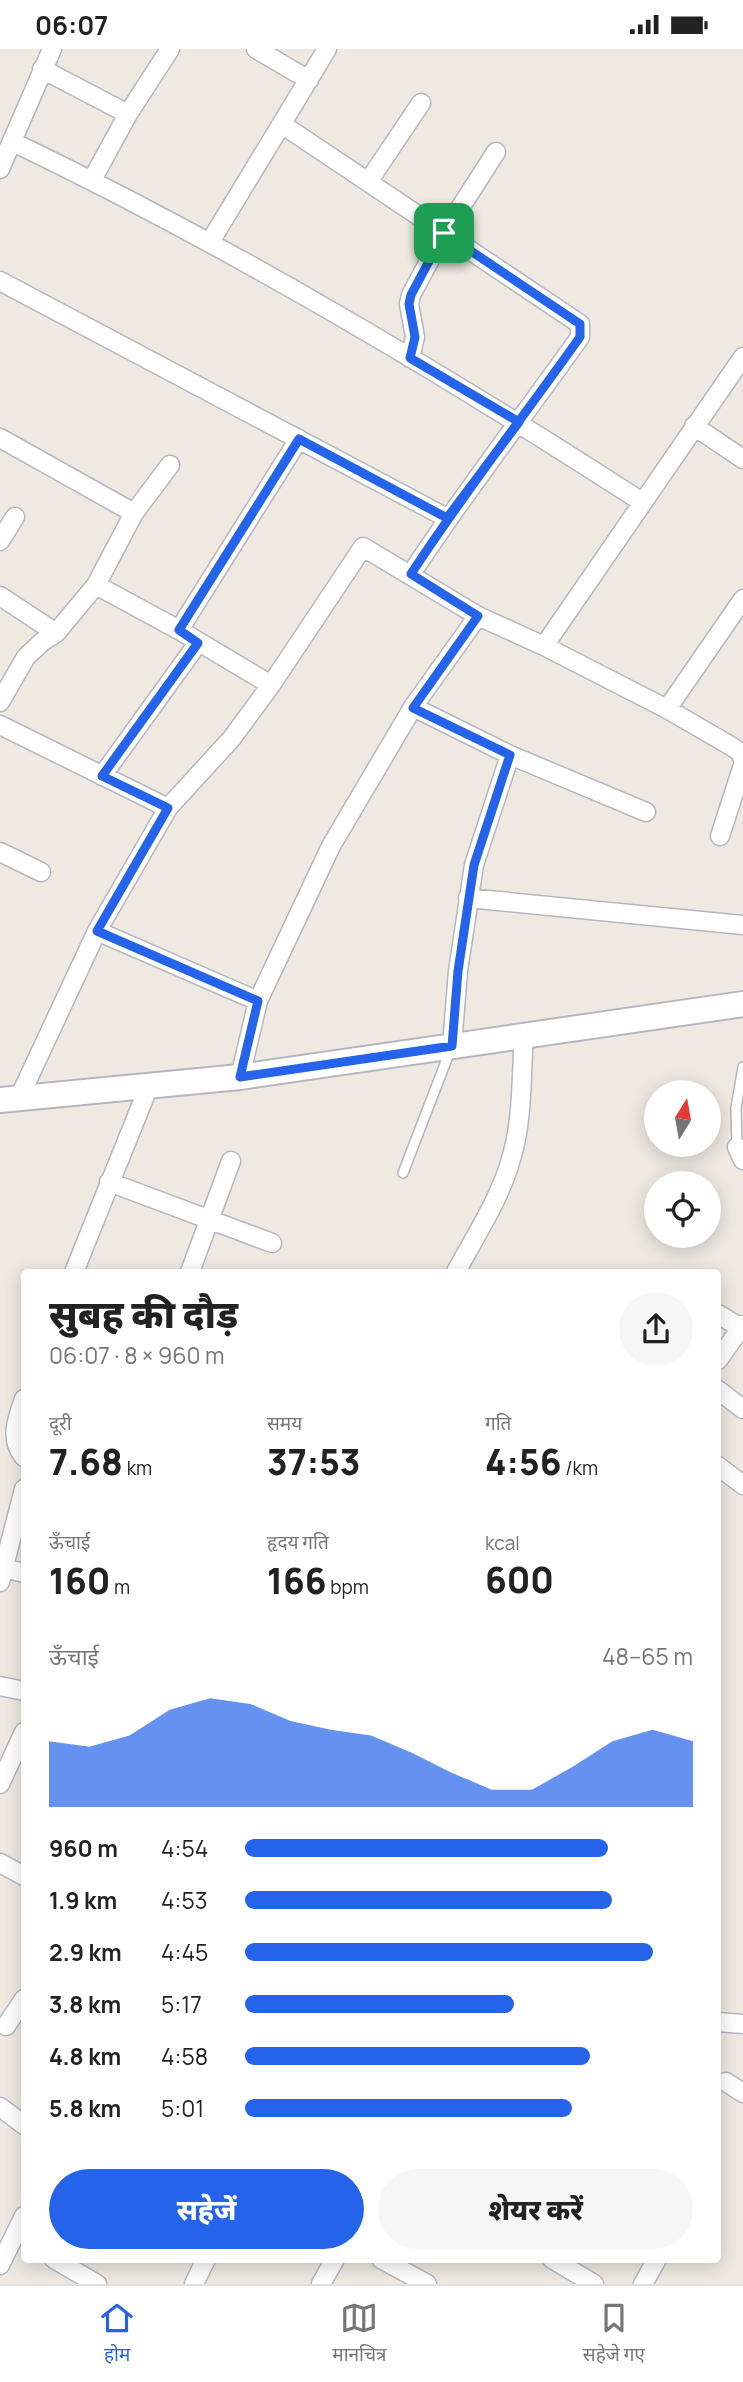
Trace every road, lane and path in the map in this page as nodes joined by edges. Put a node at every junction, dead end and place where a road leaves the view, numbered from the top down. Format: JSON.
{"nodes":[{"id":1,"x":52,"y":49,"type":"edge"},
{"id":2,"x":170,"y":49,"type":"edge"},
{"id":3,"x":256,"y":49,"type":"edge"},
{"id":4,"x":327,"y":49,"type":"edge"},
{"id":5,"x":42,"y":69,"type":"junction"},
{"id":6,"x":309,"y":80,"type":"junction"},
{"id":7,"x":421,"y":103,"type":"dead end"},
{"id":8,"x":128,"y":114,"type":"junction"},
{"id":9,"x":283,"y":125,"type":"junction"},
{"id":10,"x":13,"y":142,"type":"junction"},
{"id":11,"x":496,"y":152,"type":"dead end"},
{"id":12,"x":0,"y":169,"type":"edge"},
{"id":13,"x":92,"y":180,"type":"junction"},
{"id":14,"x":368,"y":182,"type":"junction"},
{"id":15,"x":444,"y":233,"type":"junction"},
{"id":16,"x":210,"y":241,"type":"junction"},
{"id":17,"x":0,"y":281,"type":"edge"},
{"id":18,"x":743,"y":357,"type":"edge"},
{"id":19,"x":410,"y":358,"type":"junction"},
{"id":20,"x":519,"y":422,"type":"junction"},
{"id":21,"x":694,"y":426,"type":"junction"},
{"id":22,"x":0,"y":438,"type":"edge"},
{"id":23,"x":299,"y":439,"type":"junction"},
{"id":24,"x":743,"y":459,"type":"edge"},
{"id":25,"x":170,"y":465,"type":"dead end"},
{"id":26,"x":642,"y":502,"type":"junction"},
{"id":27,"x":134,"y":513,"type":"junction"},
{"id":28,"x":15,"y":517,"type":"dead end"},
{"id":29,"x":447,"y":518,"type":"junction"},
{"id":30,"x":0,"y":541,"type":"edge"},
{"id":31,"x":411,"y":574,"type":"junction"},
{"id":32,"x":96,"y":585,"type":"junction"},
{"id":33,"x":0,"y":596,"type":"edge"},
{"id":34,"x":743,"y":599,"type":"edge"},
{"id":35,"x":478,"y":616,"type":"junction"},
{"id":36,"x":179,"y":630,"type":"junction"},
{"id":37,"x":56,"y":633,"type":"junction"},
{"id":38,"x":198,"y":643,"type":"junction"},
{"id":39,"x":544,"y":646,"type":"junction"},
{"id":40,"x":271,"y":685,"type":"junction"},
{"id":41,"x":0,"y":702,"type":"edge"},
{"id":42,"x":413,"y":708,"type":"junction"},
{"id":43,"x":667,"y":709,"type":"junction"},
{"id":44,"x":0,"y":725,"type":"edge"},
{"id":45,"x":510,"y":755,"type":"junction"},
{"id":46,"x":743,"y":762,"type":"edge"},
{"id":47,"x":102,"y":776,"type":"junction"},
{"id":48,"x":168,"y":808,"type":"junction"},
{"id":49,"x":646,"y":812,"type":"dead end"},
{"id":50,"x":720,"y":836,"type":"dead end"},
{"id":51,"x":0,"y":852,"type":"edge"},
{"id":52,"x":41,"y":873,"type":"dead end"},
{"id":53,"x":468,"y":898,"type":"junction"},
{"id":54,"x":743,"y":925,"type":"edge"},
{"id":55,"x":97,"y":931,"type":"junction"},
{"id":56,"x":258,"y":1001,"type":"junction"},
{"id":57,"x":743,"y":1004,"type":"edge"},
{"id":58,"x":524,"y":1035,"type":"junction"},
{"id":59,"x":452,"y":1046,"type":"junction"},
{"id":60,"x":743,"y":1067,"type":"edge"},
{"id":61,"x":240,"y":1077,"type":"junction"},
{"id":62,"x":149,"y":1086,"type":"junction"},
{"id":63,"x":10,"y":1099,"type":"edge"},
{"id":64,"x":740,"y":1153,"type":"edge"},
{"id":65,"x":231,"y":1161,"type":"dead end"},
{"id":66,"x":403,"y":1173,"type":"dead end"},
{"id":67,"x":109,"y":1182,"type":"junction"},
{"id":68,"x":210,"y":1221,"type":"junction"},
{"id":69,"x":272,"y":1243,"type":"dead end"},
{"id":70,"x":75,"y":1269,"type":"edge"},
{"id":71,"x":191,"y":1269,"type":"edge"},
{"id":72,"x":458,"y":1269,"type":"edge"},
{"id":73,"x":721,"y":1316,"type":"edge"},
{"id":74,"x":742,"y":1327,"type":"edge"},
{"id":75,"x":721,"y":1356,"type":"edge"},
{"id":76,"x":721,"y":1392,"type":"edge"},
{"id":77,"x":21,"y":1406,"type":"edge"},
{"id":78,"x":743,"y":1409,"type":"edge"},
{"id":79,"x":21,"y":1452,"type":"edge"},
{"id":80,"x":721,"y":1468,"type":"edge"},
{"id":81,"x":743,"y":1485,"type":"edge"},
{"id":82,"x":21,"y":1500,"type":"edge"},
{"id":83,"x":1,"y":1572,"type":"edge"},
{"id":84,"x":21,"y":1573,"type":"edge"},
{"id":85,"x":0,"y":1686,"type":"edge"},
{"id":86,"x":21,"y":1690,"type":"edge"},
{"id":87,"x":21,"y":1738,"type":"edge"},
{"id":88,"x":0,"y":1784,"type":"edge"},
{"id":89,"x":0,"y":1863,"type":"edge"},
{"id":90,"x":21,"y":1874,"type":"edge"},
{"id":91,"x":21,"y":2003,"type":"edge"},
{"id":92,"x":721,"y":2022,"type":"edge"},
{"id":93,"x":743,"y":2024,"type":"edge"},
{"id":94,"x":21,"y":2028,"type":"edge"},
{"id":95,"x":3,"y":2029,"type":"edge"},
{"id":96,"x":726,"y":2082,"type":"dead end"},
{"id":97,"x":743,"y":2093,"type":"edge"},
{"id":98,"x":0,"y":2107,"type":"edge"},
{"id":99,"x":21,"y":2123,"type":"edge"},
{"id":100,"x":19,"y":2240,"type":"edge"},
{"id":101,"x":61,"y":2263,"type":"edge"},
{"id":102,"x":204,"y":2263,"type":"edge"},
{"id":103,"x":333,"y":2263,"type":"edge"},
{"id":104,"x":389,"y":2263,"type":"edge"},
{"id":105,"x":559,"y":2263,"type":"edge"},
{"id":106,"x":655,"y":2263,"type":"edge"},
{"id":107,"x":0,"y":2265,"type":"edge"},
{"id":108,"x":97,"y":2284,"type":"edge"},
{"id":109,"x":194,"y":2284,"type":"edge"},
{"id":110,"x":321,"y":2284,"type":"edge"},
{"id":111,"x":426,"y":2284,"type":"edge"},
{"id":112,"x":594,"y":2284,"type":"edge"},
{"id":113,"x":643,"y":2284,"type":"edge"}],
"edges":[{"from":1,"to":5,"type":"street"},
{"from":2,"to":8,"type":"street"},
{"from":3,"to":6,"type":"street"},
{"from":4,"to":6,"type":"street"},
{"from":5,"to":8,"type":"street"},
{"from":5,"to":10,"type":"street"},
{"from":6,"to":9,"type":"street"},
{"from":7,"to":14,"type":"street"},
{"from":8,"to":13,"type":"street"},
{"from":9,"to":14,"type":"street"},
{"from":9,"to":16,"type":"street"},
{"from":10,"to":12,"type":"street"},
{"from":10,"to":13,"type":"street"},
{"from":11,"to":15,"type":"street"},
{"from":13,"to":16,"type":"street"},
{"from":14,"to":15,"type":"street"},
{"from":15,"to":19,"type":"street"},
{"from":15,"to":20,"type":"street"},
{"from":16,"to":19,"type":"street"},
{"from":17,"to":23,"type":"street"},
{"from":18,"to":21,"type":"street"},
{"from":19,"to":20,"type":"street"},
{"from":20,"to":26,"type":"street"},
{"from":20,"to":29,"type":"street"},
{"from":21,"to":24,"type":"street"},
{"from":21,"to":26,"type":"street"},
{"from":22,"to":27,"type":"street"},
{"from":23,"to":29,"type":"street"},
{"from":23,"to":36,"type":"street"},
{"from":25,"to":27,"type":"street"},
{"from":26,"to":39,"type":"street"},
{"from":27,"to":32,"type":"street"},
{"from":28,"to":30,"type":"street"},
{"from":29,"to":31,"type":"street"},
{"from":31,"to":35,"type":"street"},
{"from":31,"to":40,"type":"street"},
{"from":32,"to":36,"type":"street"},
{"from":32,"to":37,"type":"street"},
{"from":33,"to":37,"type":"street"},
{"from":34,"to":43,"type":"street"},
{"from":35,"to":39,"type":"street"},
{"from":35,"to":42,"type":"street"},
{"from":36,"to":38,"type":"street"},
{"from":37,"to":41,"type":"street"},
{"from":38,"to":40,"type":"street"},
{"from":38,"to":47,"type":"street"},
{"from":39,"to":43,"type":"street"},
{"from":40,"to":48,"type":"street"},
{"from":42,"to":45,"type":"street"},
{"from":42,"to":56,"type":"street"},
{"from":43,"to":46,"type":"street"},
{"from":44,"to":47,"type":"street"},
{"from":45,"to":49,"type":"street"},
{"from":45,"to":53,"type":"street"},
{"from":46,"to":50,"type":"street"},
{"from":47,"to":48,"type":"street"},
{"from":48,"to":55,"type":"street"},
{"from":51,"to":52,"type":"street"},
{"from":53,"to":54,"type":"street"},
{"from":53,"to":59,"type":"street"},
{"from":55,"to":56,"type":"street"},
{"from":55,"to":63,"type":"street"},
{"from":56,"to":61,"type":"street"},
{"from":57,"to":58,"type":"street"},
{"from":58,"to":59,"type":"street"},
{"from":58,"to":72,"type":"street"},
{"from":59,"to":61,"type":"street"},
{"from":59,"to":66,"type":"lane"},
{"from":60,"to":64,"type":"lane"},
{"from":61,"to":62,"type":"street"},
{"from":62,"to":63,"type":"street"},
{"from":62,"to":67,"type":"street"},
{"from":65,"to":68,"type":"street"},
{"from":67,"to":68,"type":"street"},
{"from":67,"to":70,"type":"street"},
{"from":68,"to":69,"type":"street"},
{"from":68,"to":71,"type":"street"},
{"from":73,"to":74,"type":"street"},
{"from":74,"to":75,"type":"street"},
{"from":76,"to":78,"type":"street"},
{"from":77,"to":79,"type":"street"},
{"from":80,"to":81,"type":"street"},
{"from":82,"to":83,"type":"street"},
{"from":83,"to":84,"type":"street"},
{"from":85,"to":86,"type":"street"},
{"from":87,"to":88,"type":"street"},
{"from":89,"to":90,"type":"street"},
{"from":91,"to":95,"type":"street"},
{"from":92,"to":93,"type":"street"},
{"from":94,"to":95,"type":"street"},
{"from":96,"to":97,"type":"street"},
{"from":98,"to":99,"type":"street"},
{"from":100,"to":107,"type":"street"},
{"from":101,"to":108,"type":"street"},
{"from":102,"to":109,"type":"street"},
{"from":103,"to":110,"type":"street"},
{"from":104,"to":111,"type":"street"},
{"from":105,"to":112,"type":"street"},
{"from":106,"to":113,"type":"street"}]}
